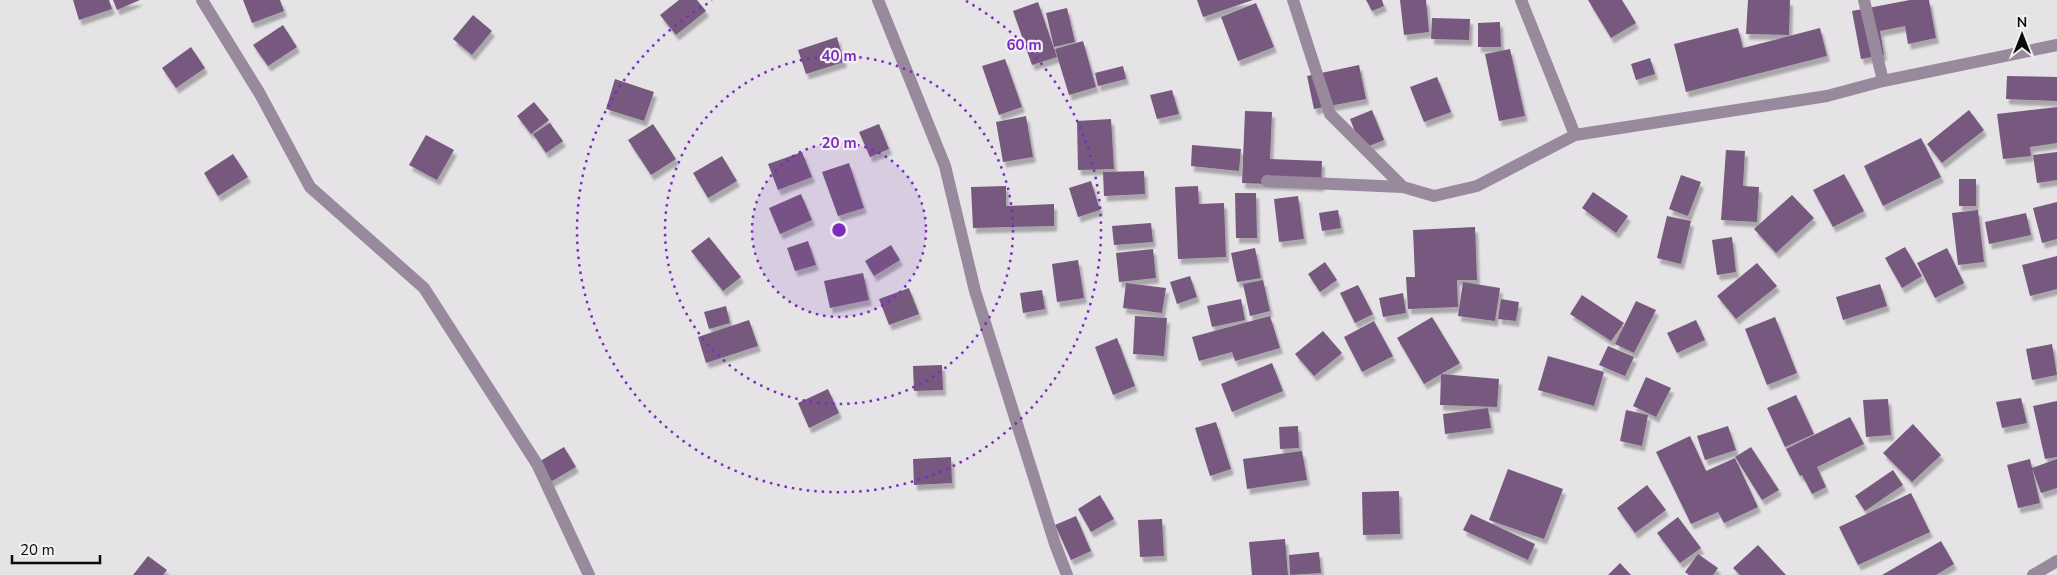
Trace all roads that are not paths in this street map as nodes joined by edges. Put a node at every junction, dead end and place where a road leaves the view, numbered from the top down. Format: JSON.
{"nodes":[{"id":1,"x":202,"y":0,"type":"edge"},
{"id":2,"x":878,"y":0,"type":"edge"},
{"id":3,"x":1293,"y":0,"type":"edge"},
{"id":4,"x":1521,"y":0,"type":"edge"},
{"id":5,"x":1864,"y":0,"type":"edge"},
{"id":6,"x":2057,"y":45,"type":"edge"},
{"id":7,"x":1883,"y":81,"type":"junction"},
{"id":8,"x":1575,"y":135,"type":"junction"},
{"id":9,"x":1267,"y":181,"type":"dead end"},
{"id":10,"x":1403,"y":187,"type":"junction"},
{"id":11,"x":2057,"y":561,"type":"edge"},
{"id":12,"x":589,"y":575,"type":"edge"},
{"id":13,"x":1067,"y":575,"type":"edge"},
{"id":14,"x":2033,"y":575,"type":"edge"}],
"edges":[{"from":1,"to":12,"type":"street"},
{"from":2,"to":13,"type":"street"},
{"from":3,"to":10,"type":"street"},
{"from":4,"to":8,"type":"street"},
{"from":5,"to":7,"type":"street"},
{"from":6,"to":7,"type":"street"},
{"from":7,"to":8,"type":"street"},
{"from":8,"to":10,"type":"street"},
{"from":9,"to":10,"type":"street"},
{"from":11,"to":14,"type":"street"}]}
